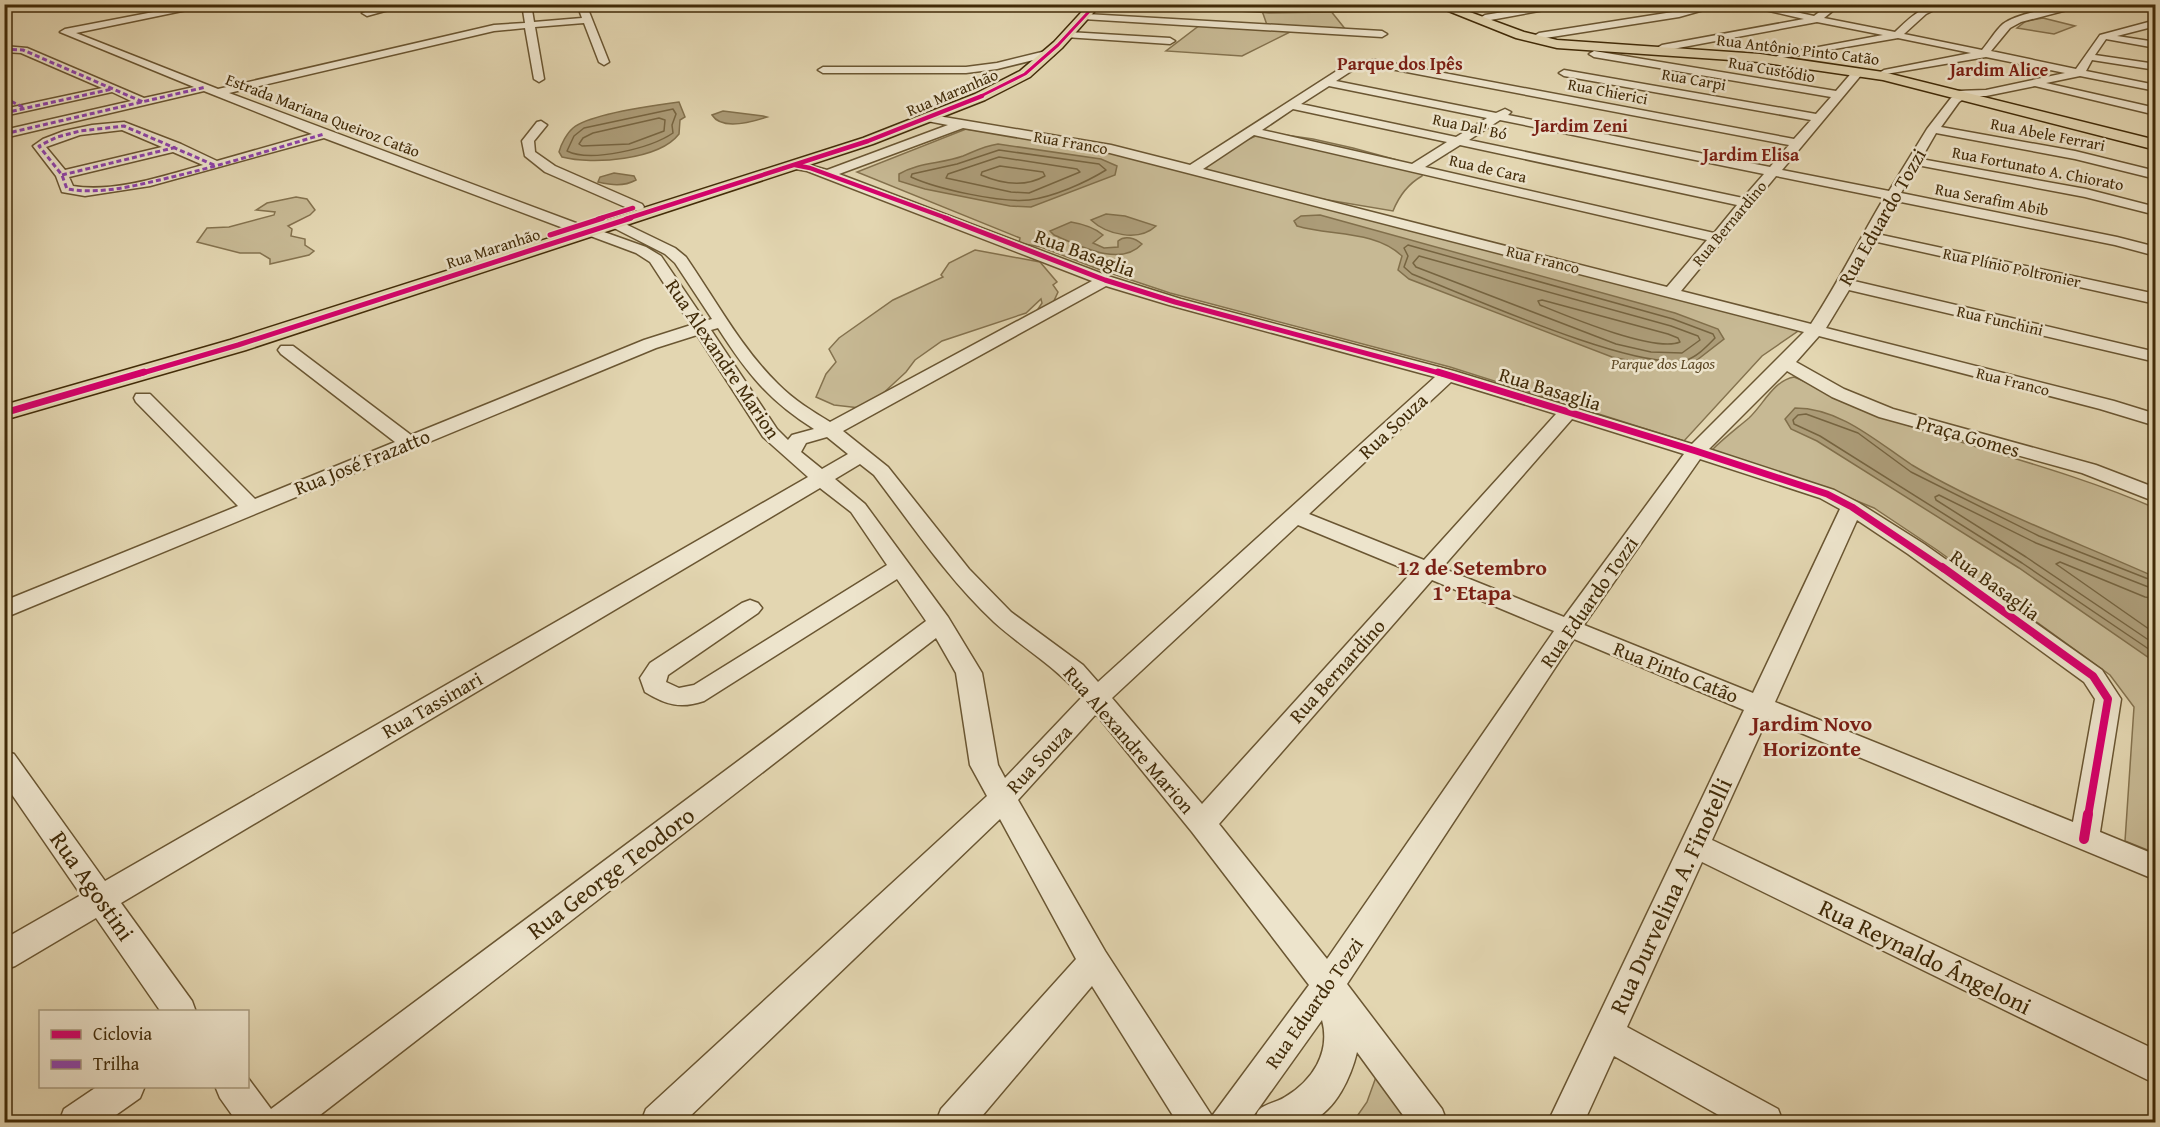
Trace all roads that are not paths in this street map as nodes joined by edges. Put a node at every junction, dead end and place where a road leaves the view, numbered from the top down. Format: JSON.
{"nodes":[{"id":1,"x":212,"y":4,"type":"edge"},
{"id":2,"x":406,"y":4,"type":"edge"},
{"id":3,"x":526,"y":4,"type":"edge"},
{"id":4,"x":581,"y":4,"type":"edge"},
{"id":5,"x":733,"y":4,"type":"edge"},
{"id":6,"x":1096,"y":4,"type":"edge"},
{"id":7,"x":1177,"y":4,"type":"edge"},
{"id":8,"x":1573,"y":4,"type":"edge"},
{"id":9,"x":1721,"y":4,"type":"edge"},
{"id":10,"x":1743,"y":4,"type":"edge"},
{"id":11,"x":1837,"y":4,"type":"edge"},
{"id":12,"x":1942,"y":4,"type":"edge"},
{"id":13,"x":2086,"y":4,"type":"edge"},
{"id":14,"x":666,"y":6,"type":"edge"},
{"id":15,"x":1442,"y":6,"type":"edge"},
{"id":16,"x":367,"y":12,"type":"dead end"},
{"id":17,"x":1462,"y":14,"type":"junction"},
{"id":18,"x":1086,"y":17,"type":"junction"},
{"id":19,"x":1368,"y":17,"type":"junction"},
{"id":20,"x":1485,"y":18,"type":"junction"},
{"id":21,"x":587,"y":20,"type":"junction"},
{"id":22,"x":1814,"y":20,"type":"junction"},
{"id":23,"x":1194,"y":23,"type":"junction"},
{"id":24,"x":2156,"y":23,"type":"edge"},
{"id":25,"x":530,"y":25,"type":"junction"},
{"id":26,"x":1068,"y":35,"type":"junction"},
{"id":27,"x":1539,"y":36,"type":"junction"},
{"id":28,"x":1896,"y":36,"type":"junction"},
{"id":29,"x":2103,"y":37,"type":"junction"},
{"id":30,"x":1170,"y":41,"type":"junction"},
{"id":31,"x":2156,"y":45,"type":"edge"},
{"id":32,"x":4,"y":49,"type":"edge"},
{"id":33,"x":1158,"y":50,"type":"dead end"},
{"id":34,"x":1660,"y":50,"type":"junction"},
{"id":35,"x":1598,"y":51,"type":"junction"},
{"id":36,"x":1050,"y":53,"type":"junction"},
{"id":37,"x":1984,"y":54,"type":"junction"},
{"id":38,"x":1401,"y":56,"type":"dead end"},
{"id":39,"x":1780,"y":57,"type":"junction"},
{"id":40,"x":2089,"y":57,"type":"junction"},
{"id":41,"x":603,"y":62,"type":"dead end"},
{"id":42,"x":2156,"y":67,"type":"edge"},
{"id":43,"x":823,"y":70,"type":"dead end"},
{"id":44,"x":1413,"y":70,"type":"junction"},
{"id":45,"x":1858,"y":72,"type":"junction"},
{"id":46,"x":1884,"y":73,"type":"junction"},
{"id":47,"x":2079,"y":73,"type":"junction"},
{"id":48,"x":1557,"y":78,"type":"junction"},
{"id":49,"x":540,"y":79,"type":"dead end"},
{"id":50,"x":1327,"y":82,"type":"junction"},
{"id":51,"x":2033,"y":83,"type":"junction"},
{"id":52,"x":2156,"y":88,"type":"edge"},
{"id":53,"x":112,"y":89,"type":"junction"},
{"id":54,"x":212,"y":90,"type":"junction"},
{"id":55,"x":1534,"y":93,"type":"junction"},
{"id":56,"x":1838,"y":95,"type":"junction"},
{"id":57,"x":1969,"y":95,"type":"junction"},
{"id":58,"x":4,"y":98,"type":"edge"},
{"id":59,"x":143,"y":102,"type":"junction"},
{"id":60,"x":1291,"y":105,"type":"junction"},
{"id":61,"x":25,"y":108,"type":"junction"},
{"id":62,"x":2156,"y":112,"type":"edge"},
{"id":63,"x":4,"y":113,"type":"edge"},
{"id":64,"x":1498,"y":116,"type":"junction"},
{"id":65,"x":926,"y":118,"type":"junction"},
{"id":66,"x":1819,"y":118,"type":"junction"},
{"id":67,"x":961,"y":124,"type":"junction"},
{"id":68,"x":541,"y":125,"type":"dead end"},
{"id":69,"x":1933,"y":129,"type":"junction"},
{"id":70,"x":1251,"y":131,"type":"junction"},
{"id":71,"x":4,"y":134,"type":"edge"},
{"id":72,"x":324,"y":134,"type":"junction"},
{"id":73,"x":2156,"y":140,"type":"edge"},
{"id":74,"x":1458,"y":141,"type":"junction"},
{"id":75,"x":1796,"y":143,"type":"junction"},
{"id":76,"x":2156,"y":145,"type":"edge"},
{"id":77,"x":177,"y":147,"type":"junction"},
{"id":78,"x":1914,"y":160,"type":"junction"},
{"id":79,"x":214,"y":165,"type":"junction"},
{"id":80,"x":795,"y":165,"type":"junction"},
{"id":81,"x":1414,"y":168,"type":"junction"},
{"id":82,"x":1192,"y":170,"type":"junction"},
{"id":83,"x":1773,"y":172,"type":"junction"},
{"id":84,"x":827,"y":174,"type":"junction"},
{"id":85,"x":62,"y":175,"type":"junction"},
{"id":86,"x":2156,"y":175,"type":"edge"},
{"id":87,"x":699,"y":196,"type":"junction"},
{"id":88,"x":1892,"y":196,"type":"junction"},
{"id":89,"x":1746,"y":203,"type":"junction"},
{"id":90,"x":638,"y":207,"type":"junction"},
{"id":91,"x":2156,"y":211,"type":"edge"},
{"id":92,"x":593,"y":225,"type":"junction"},
{"id":93,"x":1868,"y":236,"type":"junction"},
{"id":94,"x":1717,"y":238,"type":"junction"},
{"id":95,"x":2156,"y":252,"type":"edge"},
{"id":96,"x":1105,"y":280,"type":"junction"},
{"id":97,"x":1845,"y":284,"type":"junction"},
{"id":98,"x":1671,"y":292,"type":"junction"},
{"id":99,"x":2156,"y":299,"type":"edge"},
{"id":100,"x":723,"y":321,"type":"junction"},
{"id":101,"x":699,"y":327,"type":"junction"},
{"id":102,"x":1815,"y":331,"type":"junction"},
{"id":103,"x":287,"y":350,"type":"dead end"},
{"id":104,"x":2156,"y":357,"type":"edge"},
{"id":105,"x":1785,"y":363,"type":"junction"},
{"id":106,"x":1448,"y":375,"type":"junction"},
{"id":107,"x":143,"y":398,"type":"dead end"},
{"id":108,"x":1569,"y":411,"type":"junction"},
{"id":109,"x":4,"y":413,"type":"edge"},
{"id":110,"x":2156,"y":420,"type":"edge"},
{"id":111,"x":830,"y":430,"type":"junction"},
{"id":112,"x":408,"y":442,"type":"junction"},
{"id":113,"x":1696,"y":451,"type":"junction"},
{"id":114,"x":790,"y":453,"type":"junction"},
{"id":115,"x":861,"y":455,"type":"junction"},
{"id":116,"x":820,"y":477,"type":"junction"},
{"id":117,"x":2156,"y":496,"type":"edge"},
{"id":118,"x":251,"y":507,"type":"junction"},
{"id":119,"x":1852,"y":507,"type":"junction"},
{"id":120,"x":1295,"y":516,"type":"junction"},
{"id":121,"x":901,"y":567,"type":"junction"},
{"id":122,"x":1427,"y":570,"type":"junction"},
{"id":123,"x":750,"y":608,"type":"dead end"},
{"id":124,"x":4,"y":610,"type":"edge"},
{"id":125,"x":940,"y":623,"type":"junction"},
{"id":126,"x":1569,"y":628,"type":"junction"},
{"id":127,"x":1097,"y":697,"type":"junction"},
{"id":128,"x":1759,"y":706,"type":"junction"},
{"id":129,"x":4,"y":760,"type":"edge"},
{"id":130,"x":1002,"y":799,"type":"junction"},
{"id":131,"x":1202,"y":824,"type":"junction"},
{"id":132,"x":2084,"y":838,"type":"junction"},
{"id":133,"x":1694,"y":845,"type":"junction"},
{"id":134,"x":2156,"y":868,"type":"edge"},
{"id":135,"x":101,"y":899,"type":"junction"},
{"id":136,"x":4,"y":956,"type":"edge"},
{"id":137,"x":1094,"y":961,"type":"junction"},
{"id":138,"x":1328,"y":985,"type":"junction"},
{"id":139,"x":179,"y":1010,"type":"edge"},
{"id":140,"x":1607,"y":1034,"type":"junction"},
{"id":141,"x":2156,"y":1068,"type":"edge"},
{"id":142,"x":125,"y":1088,"type":"edge"},
{"id":143,"x":233,"y":1088,"type":"edge"},
{"id":144,"x":77,"y":1122,"type":"edge"},
{"id":145,"x":258,"y":1122,"type":"edge"},
{"id":146,"x":283,"y":1122,"type":"edge"},
{"id":147,"x":659,"y":1122,"type":"edge"},
{"id":148,"x":954,"y":1122,"type":"edge"},
{"id":149,"x":1197,"y":1122,"type":"edge"},
{"id":150,"x":1228,"y":1122,"type":"edge"},
{"id":151,"x":1272,"y":1122,"type":"edge"},
{"id":152,"x":1429,"y":1122,"type":"edge"},
{"id":153,"x":1566,"y":1122,"type":"edge"},
{"id":154,"x":1765,"y":1122,"type":"edge"}],
"edges":[{"from":1,"to":54,"type":"street","name":"Estrada Mariana Queiroz Catão"},
{"from":2,"to":16,"type":"street"},
{"from":3,"to":25,"type":"street"},
{"from":4,"to":21,"type":"street"},
{"from":5,"to":14,"type":"street"},
{"from":6,"to":18,"type":"main road","name":"Rua Maranhão"},
{"from":7,"to":19,"type":"street"},
{"from":8,"to":20,"type":"street"},
{"from":9,"to":27,"type":"street"},
{"from":10,"to":22,"type":"street"},
{"from":11,"to":22,"type":"street"},
{"from":12,"to":28,"type":"street"},
{"from":13,"to":37,"type":"street"},
{"from":15,"to":17,"type":"main road","name":"Rua Antônio Pinto Catão"},
{"from":15,"to":19,"type":"street"},
{"from":15,"to":20,"type":"main road","name":"Rua Antônio Pinto Catão"},
{"from":17,"to":20,"type":"main road"},
{"from":17,"to":35,"type":"main road","name":"Rua Antônio Pinto Catão"},
{"from":18,"to":23,"type":"street"},
{"from":18,"to":26,"type":"main road","name":"Rua Maranhão"},
{"from":19,"to":23,"type":"street"},
{"from":20,"to":27,"type":"main road","name":"Rua Antônio Pinto Catão"},
{"from":21,"to":25,"type":"street"},
{"from":21,"to":41,"type":"street"},
{"from":22,"to":28,"type":"street"},
{"from":22,"to":34,"type":"street"},
{"from":23,"to":30,"type":"street"},
{"from":24,"to":29,"type":"street"},
{"from":25,"to":49,"type":"street"},
{"from":25,"to":54,"type":"street"},
{"from":26,"to":30,"type":"street"},
{"from":26,"to":36,"type":"main road","name":"Rua Maranhão"},
{"from":27,"to":34,"type":"main road","name":"Rua Antônio Pinto Catão"},
{"from":28,"to":37,"type":"street"},
{"from":28,"to":39,"type":"street"},
{"from":29,"to":31,"type":"street"},
{"from":29,"to":40,"type":"street"},
{"from":30,"to":33,"type":"street"},
{"from":32,"to":53,"type":"street"},
{"from":34,"to":35,"type":"main road","name":"Rua Antônio Pinto Catão"},
{"from":34,"to":39,"type":"main road","name":"Rua Antônio Pinto Catão"},
{"from":34,"to":45,"type":"main road","name":"Rua Antônio Pinto Catão"},
{"from":35,"to":48,"type":"street"},
{"from":35,"to":56,"type":"street","name":"Rua Custódio"},
{"from":36,"to":43,"type":"street"},
{"from":36,"to":65,"type":"main road","name":"Rua Maranhão"},
{"from":37,"to":46,"type":"street"},
{"from":37,"to":47,"type":"street"},
{"from":38,"to":44,"type":"street"},
{"from":39,"to":46,"type":"main road","name":"Rua Antônio Pinto Catão"},
{"from":40,"to":42,"type":"street"},
{"from":40,"to":47,"type":"street"},
{"from":44,"to":50,"type":"street","name":"Rua Chierici"},
{"from":44,"to":55,"type":"street","name":"Rua Chierici"},
{"from":45,"to":56,"type":"street","name":"Rua Bernardino"},
{"from":45,"to":57,"type":"main road","name":"Rua Antônio Pinto Catão"},
{"from":46,"to":57,"type":"main road","name":"Rua Antônio Pinto Catão"},
{"from":47,"to":51,"type":"street"},
{"from":47,"to":52,"type":"street"},
{"from":48,"to":55,"type":"street"},
{"from":48,"to":66,"type":"street","name":"Rua Carpi"},
{"from":50,"to":60,"type":"street","name":"Rua Chierici"},
{"from":50,"to":64,"type":"street","name":"Rua Serafim Abib"},
{"from":51,"to":57,"type":"street"},
{"from":51,"to":62,"type":"street"},
{"from":53,"to":59,"type":"street"},
{"from":53,"to":61,"type":"street"},
{"from":54,"to":59,"type":"street"},
{"from":54,"to":72,"type":"street","name":"Estrada Mariana Queiroz Catão"},
{"from":55,"to":64,"type":"street"},
{"from":55,"to":75,"type":"street","name":"Rua Chierici"},
{"from":56,"to":66,"type":"street","name":"Rua Bernardino"},
{"from":57,"to":69,"type":"street","name":"Rua Eduardo Tozzi"},
{"from":57,"to":73,"type":"main road","name":"Rua Antônio Pinto Catão"},
{"from":57,"to":76,"type":"main road","name":"Rua Antônio Pinto Catão"},
{"from":58,"to":61,"type":"street"},
{"from":59,"to":71,"type":"street"},
{"from":60,"to":70,"type":"street","name":"Rua Chierici"},
{"from":60,"to":74,"type":"street","name":"Rua Dal' Bó"},
{"from":61,"to":63,"type":"street"},
{"from":64,"to":74,"type":"street"},
{"from":64,"to":83,"type":"street","name":"Rua Serafim Abib"},
{"from":65,"to":67,"type":"street","name":"Rua Franco"},
{"from":65,"to":80,"type":"main road","name":"Rua Maranhão"},
{"from":66,"to":75,"type":"street","name":"Rua Bernardino"},
{"from":67,"to":82,"type":"street","name":"Rua Franco"},
{"from":67,"to":84,"type":"street"},
{"from":68,"to":90,"type":"street"},
{"from":69,"to":78,"type":"street","name":"Rua Eduardo Tozzi"},
{"from":69,"to":86,"type":"street","name":"Rua Abele Ferrari"},
{"from":70,"to":81,"type":"street","name":"Rua de Cara"},
{"from":70,"to":82,"type":"street","name":"Rua Chierici"},
{"from":72,"to":79,"type":"street"},
{"from":72,"to":92,"type":"street","name":"Estrada Mariana Queiroz Catão"},
{"from":74,"to":81,"type":"street"},
{"from":74,"to":89,"type":"street","name":"Rua Dal' Bó"},
{"from":75,"to":83,"type":"street","name":"Rua Bernardino"},
{"from":77,"to":79,"type":"street"},
{"from":77,"to":85,"type":"street"},
{"from":77,"to":85,"type":"street"},
{"from":78,"to":88,"type":"street","name":"Rua Eduardo Tozzi"},
{"from":78,"to":91,"type":"street","name":"Rua Fortunato A. Chiorato"},
{"from":79,"to":85,"type":"street"},
{"from":80,"to":84,"type":"street","name":"Rua Basaglia"},
{"from":80,"to":87,"type":"main road","name":"Rua Maranhão"},
{"from":81,"to":94,"type":"street","name":"Rua de Cara"},
{"from":82,"to":98,"type":"street","name":"Rua Franco"},
{"from":83,"to":88,"type":"street","name":"Rua Serafim Abib"},
{"from":83,"to":89,"type":"street","name":"Rua Bernardino"},
{"from":84,"to":96,"type":"street","name":"Rua Basaglia"},
{"from":87,"to":90,"type":"main road"},
{"from":87,"to":92,"type":"main road","name":"Rua Maranhão"},
{"from":88,"to":93,"type":"street","name":"Rua Eduardo Tozzi"},
{"from":88,"to":95,"type":"street","name":"Rua Serafim Abib"},
{"from":89,"to":94,"type":"street","name":"Rua Bernardino"},
{"from":90,"to":92,"type":"main road"},
{"from":92,"to":100,"type":"street","name":"Rua Alexandre Marion"},
{"from":92,"to":101,"type":"street","name":"Rua Alexandre Marion"},
{"from":92,"to":109,"type":"main road","name":"Rua Maranhão"},
{"from":93,"to":97,"type":"street","name":"Rua Eduardo Tozzi"},
{"from":93,"to":99,"type":"street","name":"Rua Plínio Poltronier"},
{"from":94,"to":98,"type":"street","name":"Rua Bernardino"},
{"from":96,"to":106,"type":"street","name":"Rua Basaglia"},
{"from":96,"to":111,"type":"street"},
{"from":97,"to":102,"type":"street","name":"Rua Eduardo Tozzi"},
{"from":97,"to":104,"type":"street","name":"Rua Funchini"},
{"from":98,"to":102,"type":"street","name":"Rua Franco"},
{"from":100,"to":101,"type":"street","name":"Rua José Frazatto"},
{"from":100,"to":111,"type":"street","name":"Rua Alexandre Marion"},
{"from":101,"to":112,"type":"street","name":"Rua José Frazatto"},
{"from":101,"to":114,"type":"street","name":"Rua Alexandre Marion"},
{"from":102,"to":105,"type":"street","name":"Rua Eduardo Tozzi"},
{"from":102,"to":110,"type":"street","name":"Rua Franco"},
{"from":103,"to":112,"type":"street"},
{"from":105,"to":113,"type":"street","name":"Rua Eduardo Tozzi"},
{"from":105,"to":117,"type":"street","name":"Praça Gomes"},
{"from":106,"to":108,"type":"street","name":"Rua Basaglia"},
{"from":106,"to":120,"type":"street","name":"Rua Souza"},
{"from":107,"to":118,"type":"street"},
{"from":108,"to":113,"type":"street","name":"Rua Basaglia"},
{"from":108,"to":122,"type":"street","name":"Rua Bernardino"},
{"from":111,"to":114,"type":"street"},
{"from":111,"to":115,"type":"street","name":"Rua Alexandre Marion"},
{"from":112,"to":118,"type":"street","name":"Rua José Frazatto"},
{"from":113,"to":119,"type":"street","name":"Rua Basaglia"},
{"from":113,"to":126,"type":"street","name":"Rua Eduardo Tozzi"},
{"from":114,"to":116,"type":"street","name":"Rua Alexandre Marion"},
{"from":115,"to":116,"type":"street","name":"Rua Tassinari"},
{"from":115,"to":127,"type":"street","name":"Rua Alexandre Marion"},
{"from":116,"to":121,"type":"street","name":"Rua Alexandre Marion"},
{"from":116,"to":135,"type":"street","name":"Rua Tassinari"},
{"from":118,"to":124,"type":"street","name":"Rua José Frazatto"},
{"from":119,"to":128,"type":"street","name":"Rua Durvelina A. Finotelli"},
{"from":119,"to":132,"type":"street","name":"Rua Basaglia"},
{"from":120,"to":122,"type":"street","name":"Rua Pinto Catão"},
{"from":120,"to":127,"type":"street","name":"Rua Souza"},
{"from":121,"to":123,"type":"street"},
{"from":121,"to":125,"type":"street","name":"Rua Alexandre Marion"},
{"from":122,"to":126,"type":"street","name":"Rua Pinto Catão"},
{"from":122,"to":131,"type":"street","name":"Rua Bernardino"},
{"from":125,"to":130,"type":"street","name":"Rua Alexandre Marion"},
{"from":125,"to":146,"type":"street","name":"Rua George Teodoro"},
{"from":126,"to":128,"type":"street","name":"Rua Pinto Catão"},
{"from":126,"to":138,"type":"street","name":"Rua Eduardo Tozzi"},
{"from":127,"to":130,"type":"street","name":"Rua Souza"},
{"from":127,"to":131,"type":"street","name":"Rua Alexandre Marion"},
{"from":128,"to":132,"type":"street","name":"Rua Pinto Catão"},
{"from":128,"to":133,"type":"street","name":"Rua Durvelina A. Finotelli"},
{"from":129,"to":135,"type":"street","name":"Rua Agostini"},
{"from":130,"to":137,"type":"street","name":"Rua Alexandre Marion"},
{"from":130,"to":147,"type":"street","name":"Rua Souza"},
{"from":131,"to":138,"type":"street","name":"Rua Alexandre Marion"},
{"from":132,"to":134,"type":"street","name":"Rua Pinto Catão"},
{"from":133,"to":140,"type":"street","name":"Rua Durvelina A. Finotelli"},
{"from":133,"to":141,"type":"street","name":"Rua Reynaldo Ângeloni"},
{"from":135,"to":136,"type":"street","name":"Rua Tassinari"},
{"from":135,"to":139,"type":"street","name":"Rua Agostini"},
{"from":137,"to":148,"type":"street"},
{"from":137,"to":149,"type":"street","name":"Rua Alexandre Marion"},
{"from":138,"to":150,"type":"street","name":"Rua Eduardo Tozzi"},
{"from":138,"to":151,"type":"street"},
{"from":138,"to":152,"type":"street","name":"Rua Alexandre Marion"},
{"from":140,"to":153,"type":"street","name":"Rua Durvelina A. Finotelli"},
{"from":140,"to":154,"type":"street"},
{"from":142,"to":144,"type":"street"},
{"from":143,"to":145,"type":"street"}]}
